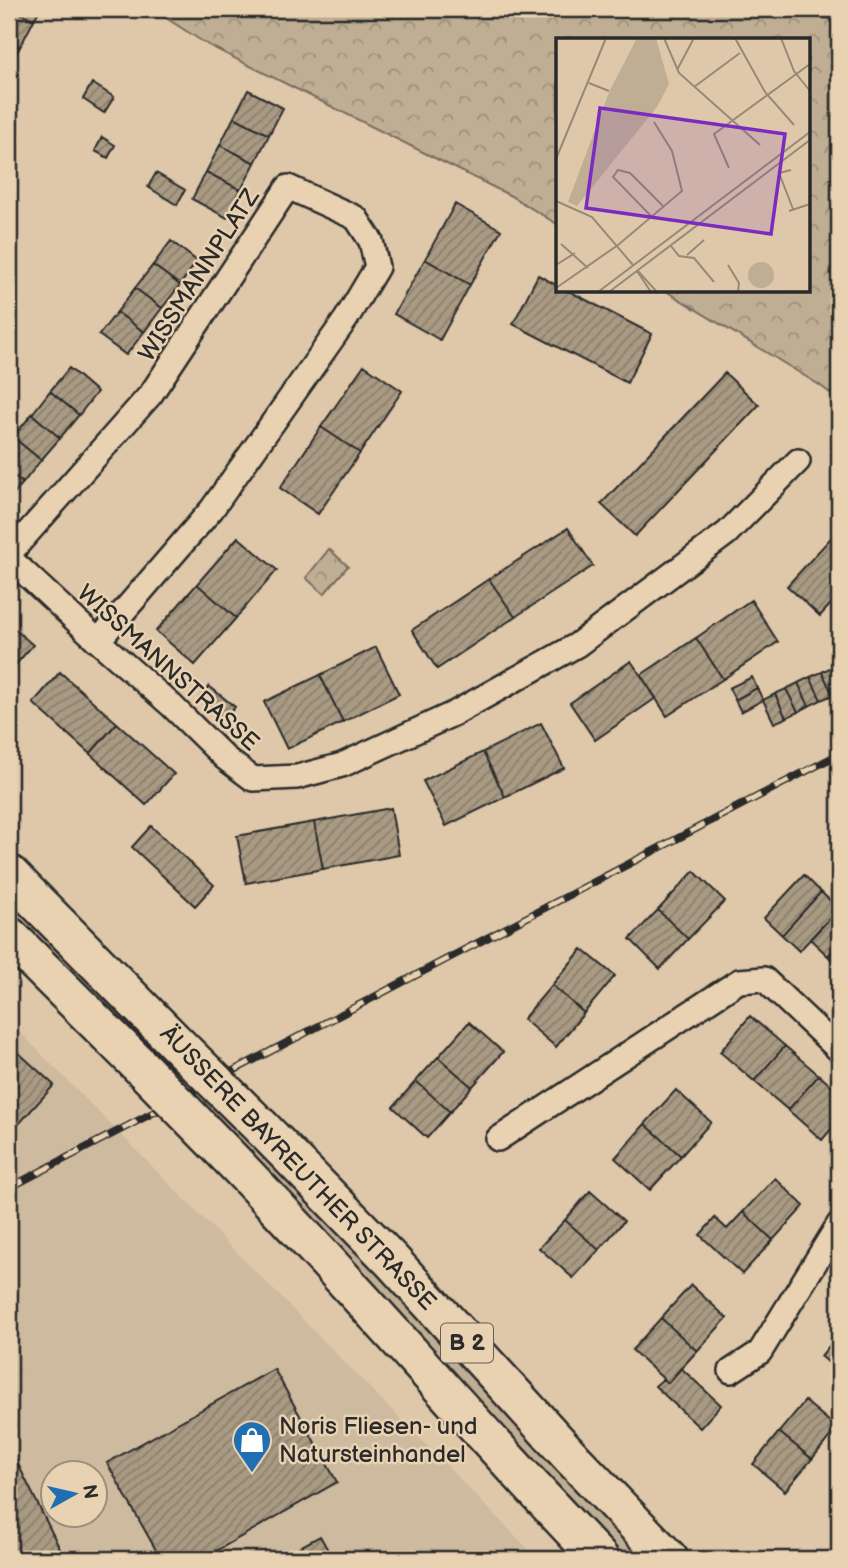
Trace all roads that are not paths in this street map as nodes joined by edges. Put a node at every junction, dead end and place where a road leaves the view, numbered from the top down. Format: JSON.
{"nodes":[{"id":1,"x":798,"y":461,"type":"dead end"},
{"id":2,"x":9,"y":556,"type":"edge"},
{"id":3,"x":98,"y":641,"type":"junction"},
{"id":4,"x":9,"y":874,"type":"edge"},
{"id":5,"x":9,"y":936,"type":"edge"},
{"id":6,"x":839,"y":1050,"type":"edge"},
{"id":7,"x":498,"y":1139,"type":"dead end"},
{"id":8,"x":839,"y":1224,"type":"edge"},
{"id":9,"x":731,"y":1371,"type":"dead end"},
{"id":10,"x":600,"y":1559,"type":"edge"},
{"id":11,"x":669,"y":1559,"type":"edge"}],
"edges":[{"from":1,"to":3,"type":"street","name":"WISSMANNSTRASSE"},
{"from":2,"to":3,"type":"street","name":"WISSMANNSTRASSE"},
{"from":2,"to":3,"type":"street","name":"WISSMANNPLATZ"},
{"from":4,"to":11,"type":"main road","name":"ÄUSSERE BAYREUTHER STRASSE","number":"B 2","bridge":true},
{"from":5,"to":10,"type":"main road","name":"ÄUSSERE BAYREUTHER STRASSE","number":"B 2","bridge":true},
{"from":6,"to":7,"type":"street"},
{"from":8,"to":9,"type":"street"}]}
